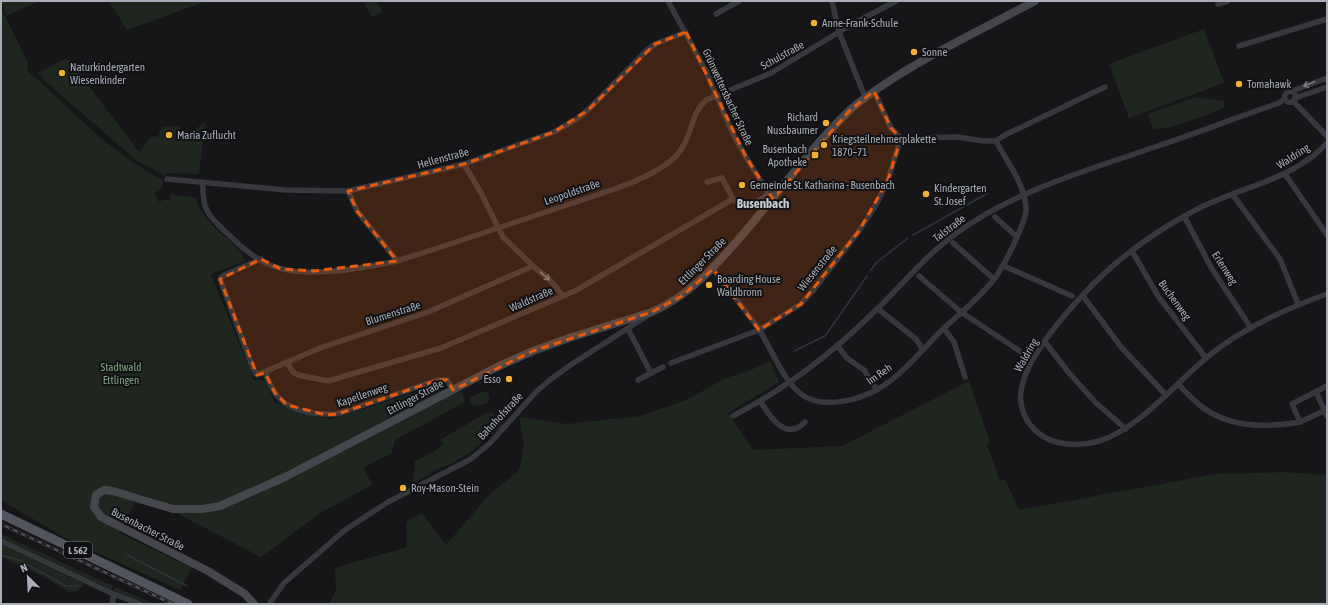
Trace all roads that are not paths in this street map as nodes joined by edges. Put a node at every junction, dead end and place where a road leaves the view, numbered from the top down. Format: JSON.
{"nodes":[{"id":1,"x":668,"y":1,"type":"edge"},
{"id":2,"x":739,"y":1,"type":"edge"},
{"id":3,"x":832,"y":1,"type":"edge"},
{"id":4,"x":896,"y":1,"type":"edge"},
{"id":5,"x":1035,"y":1,"type":"edge"},
{"id":6,"x":1228,"y":1,"type":"edge"},
{"id":7,"x":1218,"y":4,"type":"dead end"},
{"id":8,"x":716,"y":14,"type":"dead end"},
{"id":9,"x":1327,"y":19,"type":"edge"},
{"id":10,"x":686,"y":32,"type":"junction"},
{"id":11,"x":839,"y":32,"type":"junction"},
{"id":12,"x":1239,"y":46,"type":"dead end"},
{"id":13,"x":1327,"y":78,"type":"edge"},
{"id":14,"x":1327,"y":87,"type":"edge"},
{"id":15,"x":1105,"y":88,"type":"dead end"},
{"id":16,"x":874,"y":91,"type":"junction"},
{"id":17,"x":1292,"y":91,"type":"junction"},
{"id":18,"x":716,"y":95,"type":"junction"},
{"id":19,"x":865,"y":97,"type":"junction"},
{"id":20,"x":1285,"y":99,"type":"junction"},
{"id":21,"x":1294,"y":100,"type":"junction"},
{"id":22,"x":1327,"y":136,"type":"edge"},
{"id":23,"x":901,"y":138,"type":"junction"},
{"id":24,"x":996,"y":141,"type":"junction"},
{"id":25,"x":1327,"y":143,"type":"edge"},
{"id":26,"x":464,"y":164,"type":"junction"},
{"id":27,"x":1285,"y":174,"type":"junction"},
{"id":28,"x":167,"y":180,"type":"dead end"},
{"id":29,"x":707,"y":182,"type":"dead end"},
{"id":30,"x":203,"y":183,"type":"junction"},
{"id":31,"x":348,"y":191,"type":"junction"},
{"id":32,"x":1023,"y":193,"type":"junction"},
{"id":33,"x":772,"y":195,"type":"junction"},
{"id":34,"x":1233,"y":195,"type":"junction"},
{"id":35,"x":733,"y":199,"type":"junction"},
{"id":36,"x":1184,"y":216,"type":"junction"},
{"id":37,"x":995,"y":217,"type":"dead end"},
{"id":38,"x":499,"y":228,"type":"junction"},
{"id":39,"x":1327,"y":235,"type":"edge"},
{"id":40,"x":1016,"y":236,"type":"junction"},
{"id":41,"x":953,"y":243,"type":"dead end"},
{"id":42,"x":1132,"y":251,"type":"junction"},
{"id":43,"x":261,"y":259,"type":"junction"},
{"id":44,"x":397,"y":261,"type":"junction"},
{"id":45,"x":533,"y":266,"type":"junction"},
{"id":46,"x":1004,"y":266,"type":"junction"},
{"id":47,"x":713,"y":269,"type":"junction"},
{"id":48,"x":919,"y":276,"type":"dead end"},
{"id":49,"x":994,"y":279,"type":"junction"},
{"id":50,"x":1327,"y":294,"type":"edge"},
{"id":51,"x":563,"y":296,"type":"junction"},
{"id":52,"x":1072,"y":296,"type":"dead end"},
{"id":53,"x":1083,"y":296,"type":"junction"},
{"id":54,"x":1298,"y":304,"type":"junction"},
{"id":55,"x":878,"y":308,"type":"junction"},
{"id":56,"x":652,"y":312,"type":"junction"},
{"id":57,"x":961,"y":312,"type":"junction"},
{"id":58,"x":1251,"y":328,"type":"junction"},
{"id":59,"x":628,"y":329,"type":"junction"},
{"id":60,"x":944,"y":329,"type":"junction"},
{"id":61,"x":759,"y":330,"type":"junction"},
{"id":62,"x":1045,"y":342,"type":"junction"},
{"id":63,"x":837,"y":345,"type":"junction"},
{"id":64,"x":923,"y":350,"type":"junction"},
{"id":65,"x":1024,"y":354,"type":"dead end"},
{"id":66,"x":1206,"y":358,"type":"junction"},
{"id":67,"x":287,"y":363,"type":"junction"},
{"id":68,"x":671,"y":363,"type":"dead end"},
{"id":69,"x":663,"y":367,"type":"dead end"},
{"id":70,"x":265,"y":373,"type":"junction"},
{"id":71,"x":651,"y":373,"type":"junction"},
{"id":72,"x":965,"y":377,"type":"dead end"},
{"id":73,"x":638,"y":380,"type":"dead end"},
{"id":74,"x":789,"y":381,"type":"junction"},
{"id":75,"x":1178,"y":384,"type":"junction"},
{"id":76,"x":1327,"y":386,"type":"edge"},
{"id":77,"x":453,"y":390,"type":"junction"},
{"id":78,"x":877,"y":390,"type":"junction"},
{"id":79,"x":1316,"y":392,"type":"junction"},
{"id":80,"x":1166,"y":395,"type":"junction"},
{"id":81,"x":761,"y":402,"type":"junction"},
{"id":82,"x":1326,"y":413,"type":"edge"},
{"id":83,"x":733,"y":416,"type":"dead end"},
{"id":84,"x":805,"y":422,"type":"dead end"},
{"id":85,"x":1300,"y":422,"type":"junction"},
{"id":86,"x":1126,"y":429,"type":"junction"},
{"id":87,"x":285,"y":477,"type":"joint"},
{"id":88,"x":1,"y":509,"type":"edge"},
{"id":89,"x":1,"y":514,"type":"edge"},
{"id":90,"x":13,"y":518,"type":"junction"},
{"id":91,"x":1,"y":541,"type":"edge"},
{"id":92,"x":114,"y":594,"type":"junction"},
{"id":93,"x":112,"y":604,"type":"edge"},
{"id":94,"x":140,"y":604,"type":"edge"},
{"id":95,"x":188,"y":604,"type":"edge"},
{"id":96,"x":254,"y":604,"type":"edge"},
{"id":97,"x":269,"y":604,"type":"edge"}],
"edges":[{"from":1,"to":10,"type":"street","name":"Grünwettersbacher Straße"},
{"from":2,"to":8,"type":"street"},
{"from":3,"to":11,"type":"street"},
{"from":4,"to":11,"type":"street","name":"Schulstraße"},
{"from":5,"to":16,"type":"main road","name":"Ettlinger Straße"},
{"from":6,"to":7,"type":"street"},
{"from":9,"to":12,"type":"street"},
{"from":10,"to":18,"type":"street","name":"Grünwettersbacher Straße"},
{"from":10,"to":26,"type":"street","name":"Hellenstraße"},
{"from":11,"to":18,"type":"street","name":"Schulstraße"},
{"from":11,"to":19,"type":"street"},
{"from":13,"to":17,"type":"street","name":"Talstraße","one_way":true},
{"from":14,"to":21,"type":"street"},
{"from":15,"to":24,"type":"street"},
{"from":16,"to":19,"type":"main road","name":"Ettlinger Straße"},
{"from":16,"to":23,"type":"street"},
{"from":17,"to":20,"type":"street","name":"Talstraße"},
{"from":17,"to":21,"type":"street"},
{"from":18,"to":33,"type":"street","name":"Grünwettersbacher Straße"},
{"from":18,"to":38,"type":"street","name":"Leopoldstraße"},
{"from":19,"to":33,"type":"main road","name":"Ettlinger Straße"},
{"from":20,"to":21,"type":"street"},
{"from":20,"to":32,"type":"street","name":"Talstraße"},
{"from":21,"to":22,"type":"street"},
{"from":23,"to":24,"type":"street"},
{"from":23,"to":61,"type":"street","name":"Wiesenstraße"},
{"from":24,"to":32,"type":"street"},
{"from":25,"to":27,"type":"street","name":"Waldring"},
{"from":26,"to":31,"type":"street","name":"Hellenstraße"},
{"from":26,"to":38,"type":"street"},
{"from":27,"to":34,"type":"street","name":"Waldring"},
{"from":27,"to":39,"type":"street"},
{"from":28,"to":30,"type":"street","name":"Hellenstraße"},
{"from":29,"to":35,"type":"street"},
{"from":30,"to":31,"type":"street","name":"Hellenstraße"},
{"from":30,"to":43,"type":"street","name":"Leopoldstraße"},
{"from":31,"to":44,"type":"street"},
{"from":32,"to":40,"type":"street","name":"Im Reh"},
{"from":32,"to":55,"type":"street","name":"Talstraße"},
{"from":33,"to":35,"type":"street"},
{"from":33,"to":47,"type":"main road","name":"Ettlinger Straße"},
{"from":34,"to":36,"type":"street","name":"Waldring"},
{"from":34,"to":54,"type":"street"},
{"from":35,"to":51,"type":"street","name":"Waldstraße"},
{"from":36,"to":42,"type":"street","name":"Waldring"},
{"from":36,"to":58,"type":"street","name":"Erlenweg"},
{"from":37,"to":40,"type":"street"},
{"from":38,"to":44,"type":"street","name":"Leopoldstraße"},
{"from":38,"to":45,"type":"street"},
{"from":40,"to":46,"type":"street","name":"Im Reh"},
{"from":41,"to":49,"type":"street"},
{"from":42,"to":53,"type":"street","name":"Waldring"},
{"from":42,"to":66,"type":"street","name":"Buchenweg"},
{"from":43,"to":44,"type":"street","name":"Leopoldstraße"},
{"from":43,"to":70,"type":"street","name":"Blumenstraße"},
{"from":45,"to":51,"type":"street","one_way":true},
{"from":45,"to":67,"type":"street","name":"Blumenstraße"},
{"from":46,"to":49,"type":"street","name":"Im Reh"},
{"from":46,"to":52,"type":"street"},
{"from":47,"to":56,"type":"main road","name":"Ettlinger Straße"},
{"from":47,"to":61,"type":"street","name":"Im Reh"},
{"from":48,"to":57,"type":"street"},
{"from":49,"to":57,"type":"street","name":"Im Reh"},
{"from":50,"to":54,"type":"street","name":"Waldring"},
{"from":51,"to":67,"type":"street","name":"Waldstraße"},
{"from":53,"to":62,"type":"street","name":"Waldring"},
{"from":53,"to":80,"type":"street"},
{"from":54,"to":58,"type":"street","name":"Waldring"},
{"from":55,"to":63,"type":"street","name":"Talstraße"},
{"from":55,"to":64,"type":"street"},
{"from":56,"to":59,"type":"street","name":"Bahnhofstraße"},
{"from":56,"to":77,"type":"main road","name":"Ettlinger Straße"},
{"from":57,"to":60,"type":"street","name":"Im Reh"},
{"from":57,"to":65,"type":"street"},
{"from":58,"to":66,"type":"street","name":"Waldring"},
{"from":59,"to":71,"type":"street"},
{"from":59,"to":97,"type":"street","name":"Bahnhofstraße"},
{"from":60,"to":64,"type":"street","name":"Im Reh"},
{"from":60,"to":72,"type":"street"},
{"from":61,"to":68,"type":"street","name":"Wiesenstraße"},
{"from":61,"to":74,"type":"street","name":"Im Reh"},
{"from":62,"to":86,"type":"street"},
{"from":62,"to":86,"type":"street","name":"Waldring"},
{"from":63,"to":74,"type":"street","name":"Talstraße"},
{"from":63,"to":78,"type":"street"},
{"from":64,"to":78,"type":"street","name":"Im Reh"},
{"from":66,"to":75,"type":"street","name":"Waldring"},
{"from":67,"to":70,"type":"street","name":"Blumenstraße"},
{"from":69,"to":71,"type":"street"},
{"from":70,"to":77,"type":"street","name":"Kapellenweg"},
{"from":71,"to":73,"type":"street"},
{"from":74,"to":78,"type":"street","name":"Im Reh"},
{"from":74,"to":81,"type":"street","name":"Talstraße"},
{"from":75,"to":80,"type":"street","name":"Waldring"},
{"from":75,"to":85,"type":"street"},
{"from":76,"to":79,"type":"street"},
{"from":77,"to":87,"type":"main road","name":"Ettlinger Straße"},
{"from":79,"to":82,"type":"street"},
{"from":79,"to":85,"type":"street"},
{"from":80,"to":86,"type":"street","name":"Waldring"},
{"from":81,"to":83,"type":"street","name":"Talstraße"},
{"from":81,"to":84,"type":"street"},
{"from":82,"to":85,"type":"street"},
{"from":87,"to":96,"type":"main road","name":"Busenbacher Straße"},
{"from":88,"to":90,"type":"main road","number":"L 562"},
{"from":89,"to":90,"type":"main road","number":"L 562"},
{"from":90,"to":95,"type":"main road","number":"L 562"},
{"from":91,"to":92,"type":"street"},
{"from":92,"to":93,"type":"street"},
{"from":92,"to":94,"type":"street"}]}
